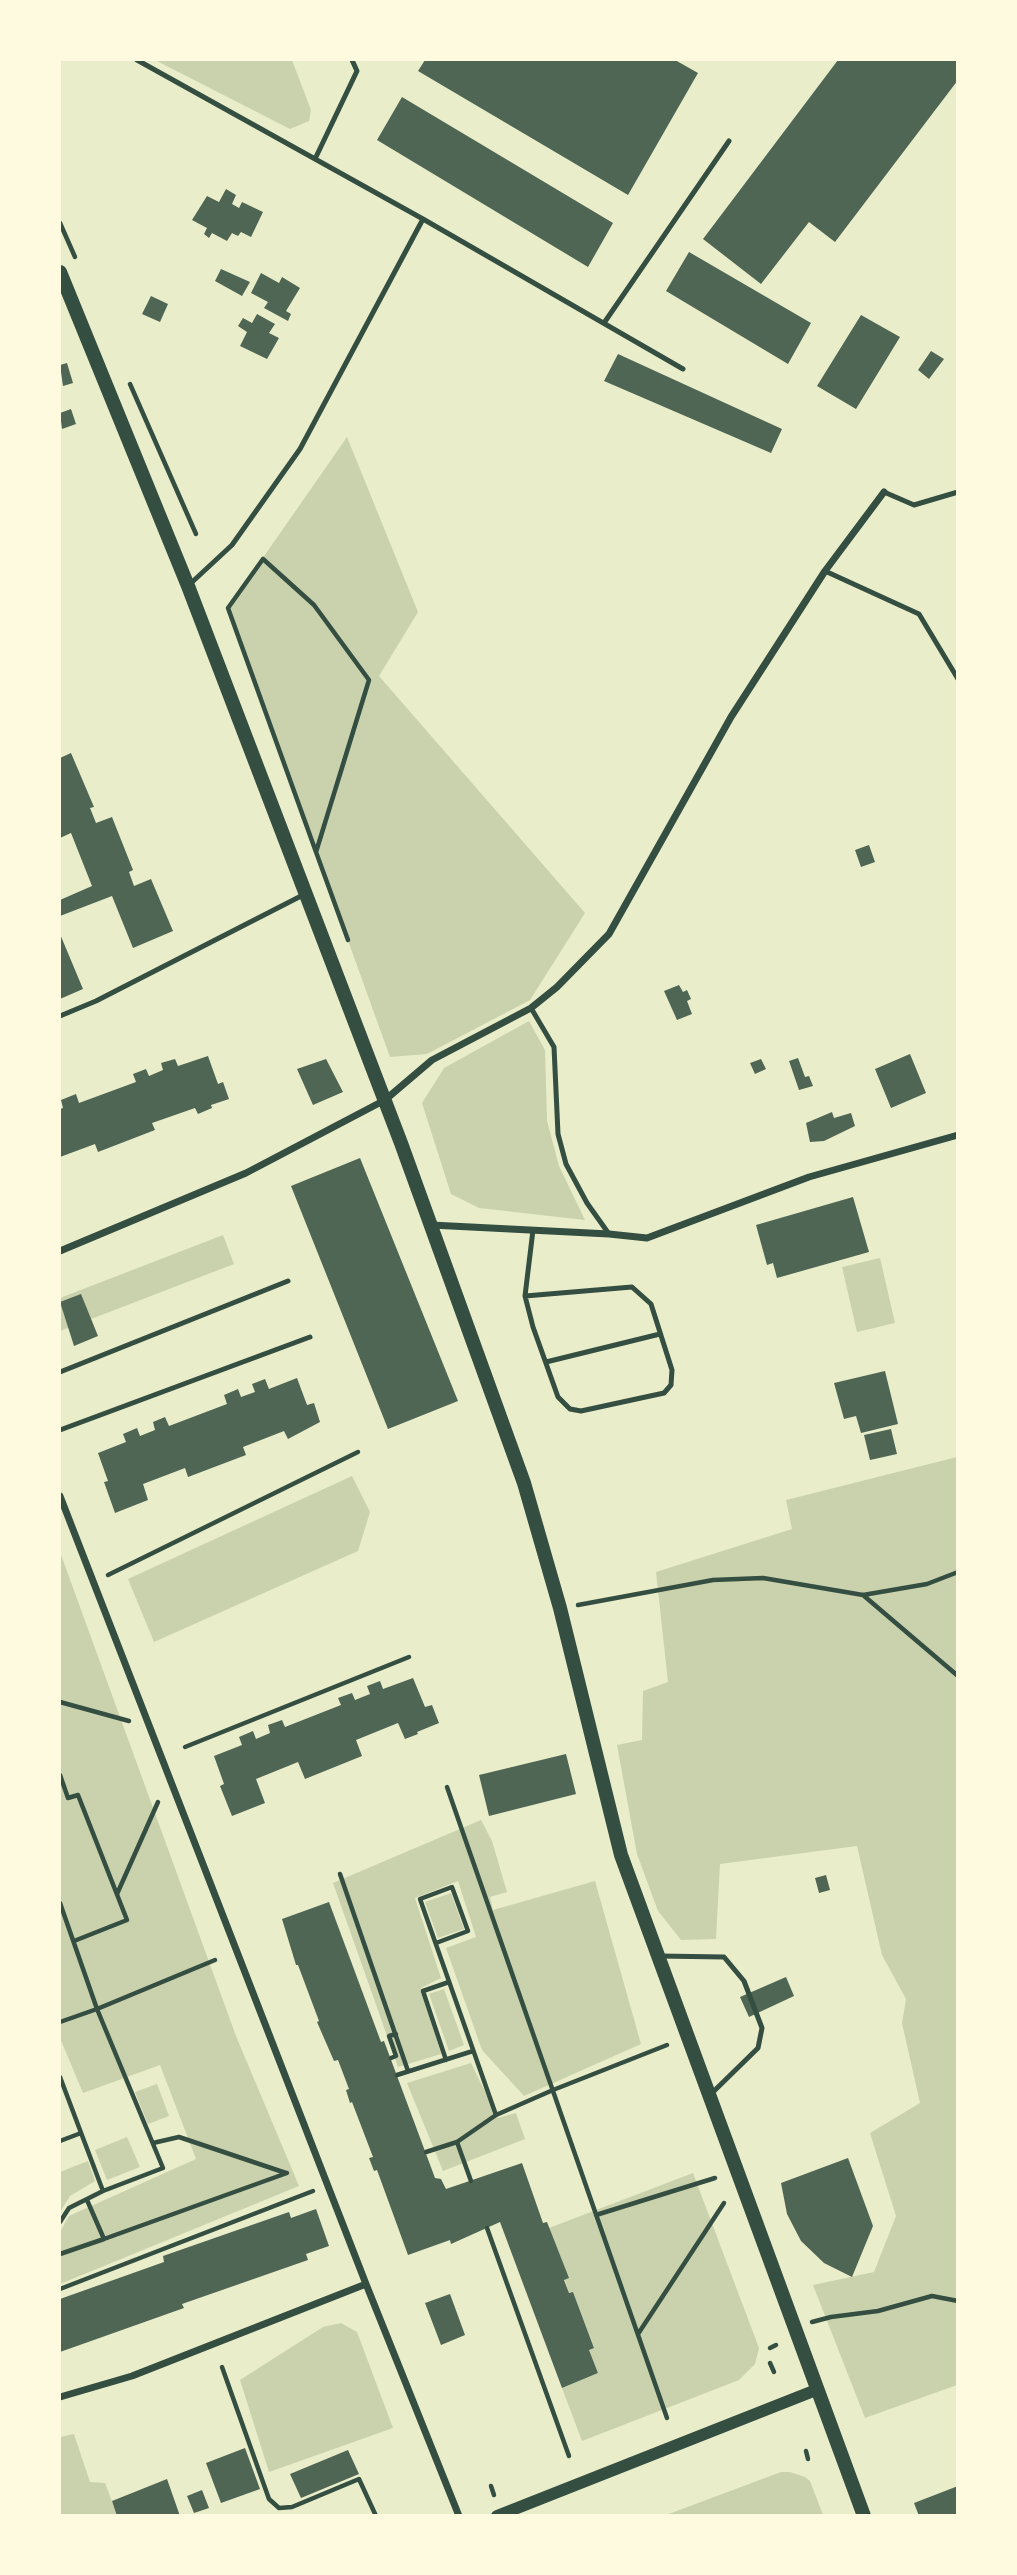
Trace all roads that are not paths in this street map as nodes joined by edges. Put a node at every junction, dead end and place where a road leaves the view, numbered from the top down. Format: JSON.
{"nodes":[{"id":1,"x":137,"y":60,"type":"edge"},
{"id":2,"x":352,"y":60,"type":"edge"},
{"id":3,"x":729,"y":141,"type":"dead end"},
{"id":4,"x":315,"y":159,"type":"junction"},
{"id":5,"x":423,"y":219,"type":"junction"},
{"id":6,"x":60,"y":272,"type":"edge"},
{"id":7,"x":604,"y":323,"type":"junction"},
{"id":8,"x":683,"y":369,"type":"dead end"},
{"id":9,"x":884,"y":492,"type":"joint"},
{"id":10,"x":957,"y":492,"type":"edge"},
{"id":11,"x":825,"y":571,"type":"junction"},
{"id":12,"x":188,"y":586,"type":"junction"},
{"id":13,"x":957,"y":679,"type":"edge"},
{"id":14,"x":305,"y":894,"type":"junction"},
{"id":15,"x":531,"y":1008,"type":"junction"},
{"id":16,"x":60,"y":1016,"type":"edge"},
{"id":17,"x":385,"y":1100,"type":"junction"},
{"id":18,"x":957,"y":1135,"type":"edge"},
{"id":19,"x":430,"y":1224,"type":"junction"},
{"id":20,"x":533,"y":1230,"type":"junction"},
{"id":21,"x":609,"y":1234,"type":"junction"},
{"id":22,"x":60,"y":1251,"type":"edge"},
{"id":23,"x":288,"y":1281,"type":"dead end"},
{"id":24,"x":525,"y":1296,"type":"junction"},
{"id":25,"x":660,"y":1334,"type":"junction"},
{"id":26,"x":310,"y":1337,"type":"dead end"},
{"id":27,"x":545,"y":1362,"type":"junction"},
{"id":28,"x":60,"y":1372,"type":"edge"},
{"id":29,"x":60,"y":1430,"type":"edge"},
{"id":30,"x":60,"y":1496,"type":"edge"},
{"id":31,"x":658,"y":1956,"type":"junction"},
{"id":32,"x":709,"y":2096,"type":"junction"},
{"id":33,"x":366,"y":2284,"type":"junction"},
{"id":34,"x":816,"y":2390,"type":"junction"},
{"id":35,"x":60,"y":2397,"type":"edge"},
{"id":36,"x":459,"y":2515,"type":"edge"},
{"id":37,"x":497,"y":2515,"type":"edge"},
{"id":38,"x":864,"y":2515,"type":"edge"}],
"edges":[{"from":1,"to":4,"type":"lane"},
{"from":2,"to":4,"type":"lane"},
{"from":3,"to":7,"type":"lane"},
{"from":4,"to":5,"type":"lane"},
{"from":5,"to":7,"type":"lane"},
{"from":5,"to":12,"type":"lane"},
{"from":6,"to":12,"type":"main road"},
{"from":7,"to":8,"type":"lane"},
{"from":9,"to":10,"type":"lane"},
{"from":9,"to":11,"type":"street"},
{"from":11,"to":13,"type":"lane"},
{"from":11,"to":15,"type":"street"},
{"from":12,"to":14,"type":"main road"},
{"from":14,"to":16,"type":"lane"},
{"from":14,"to":17,"type":"main road"},
{"from":15,"to":17,"type":"street"},
{"from":15,"to":21,"type":"lane"},
{"from":17,"to":19,"type":"main road"},
{"from":17,"to":22,"type":"street"},
{"from":18,"to":21,"type":"street"},
{"from":19,"to":20,"type":"street"},
{"from":19,"to":31,"type":"main road"},
{"from":20,"to":21,"type":"street"},
{"from":20,"to":24,"type":"lane"},
{"from":23,"to":28,"type":"lane"},
{"from":24,"to":25,"type":"lane"},
{"from":24,"to":27,"type":"lane"},
{"from":25,"to":27,"type":"lane"},
{"from":25,"to":27,"type":"lane"},
{"from":26,"to":29,"type":"lane"},
{"from":30,"to":33,"type":"street"},
{"from":31,"to":32,"type":"main road"},
{"from":31,"to":32,"type":"lane"},
{"from":32,"to":34,"type":"main road"},
{"from":33,"to":35,"type":"street"},
{"from":33,"to":36,"type":"street"},
{"from":34,"to":37,"type":"street"},
{"from":34,"to":38,"type":"main road"}]}
